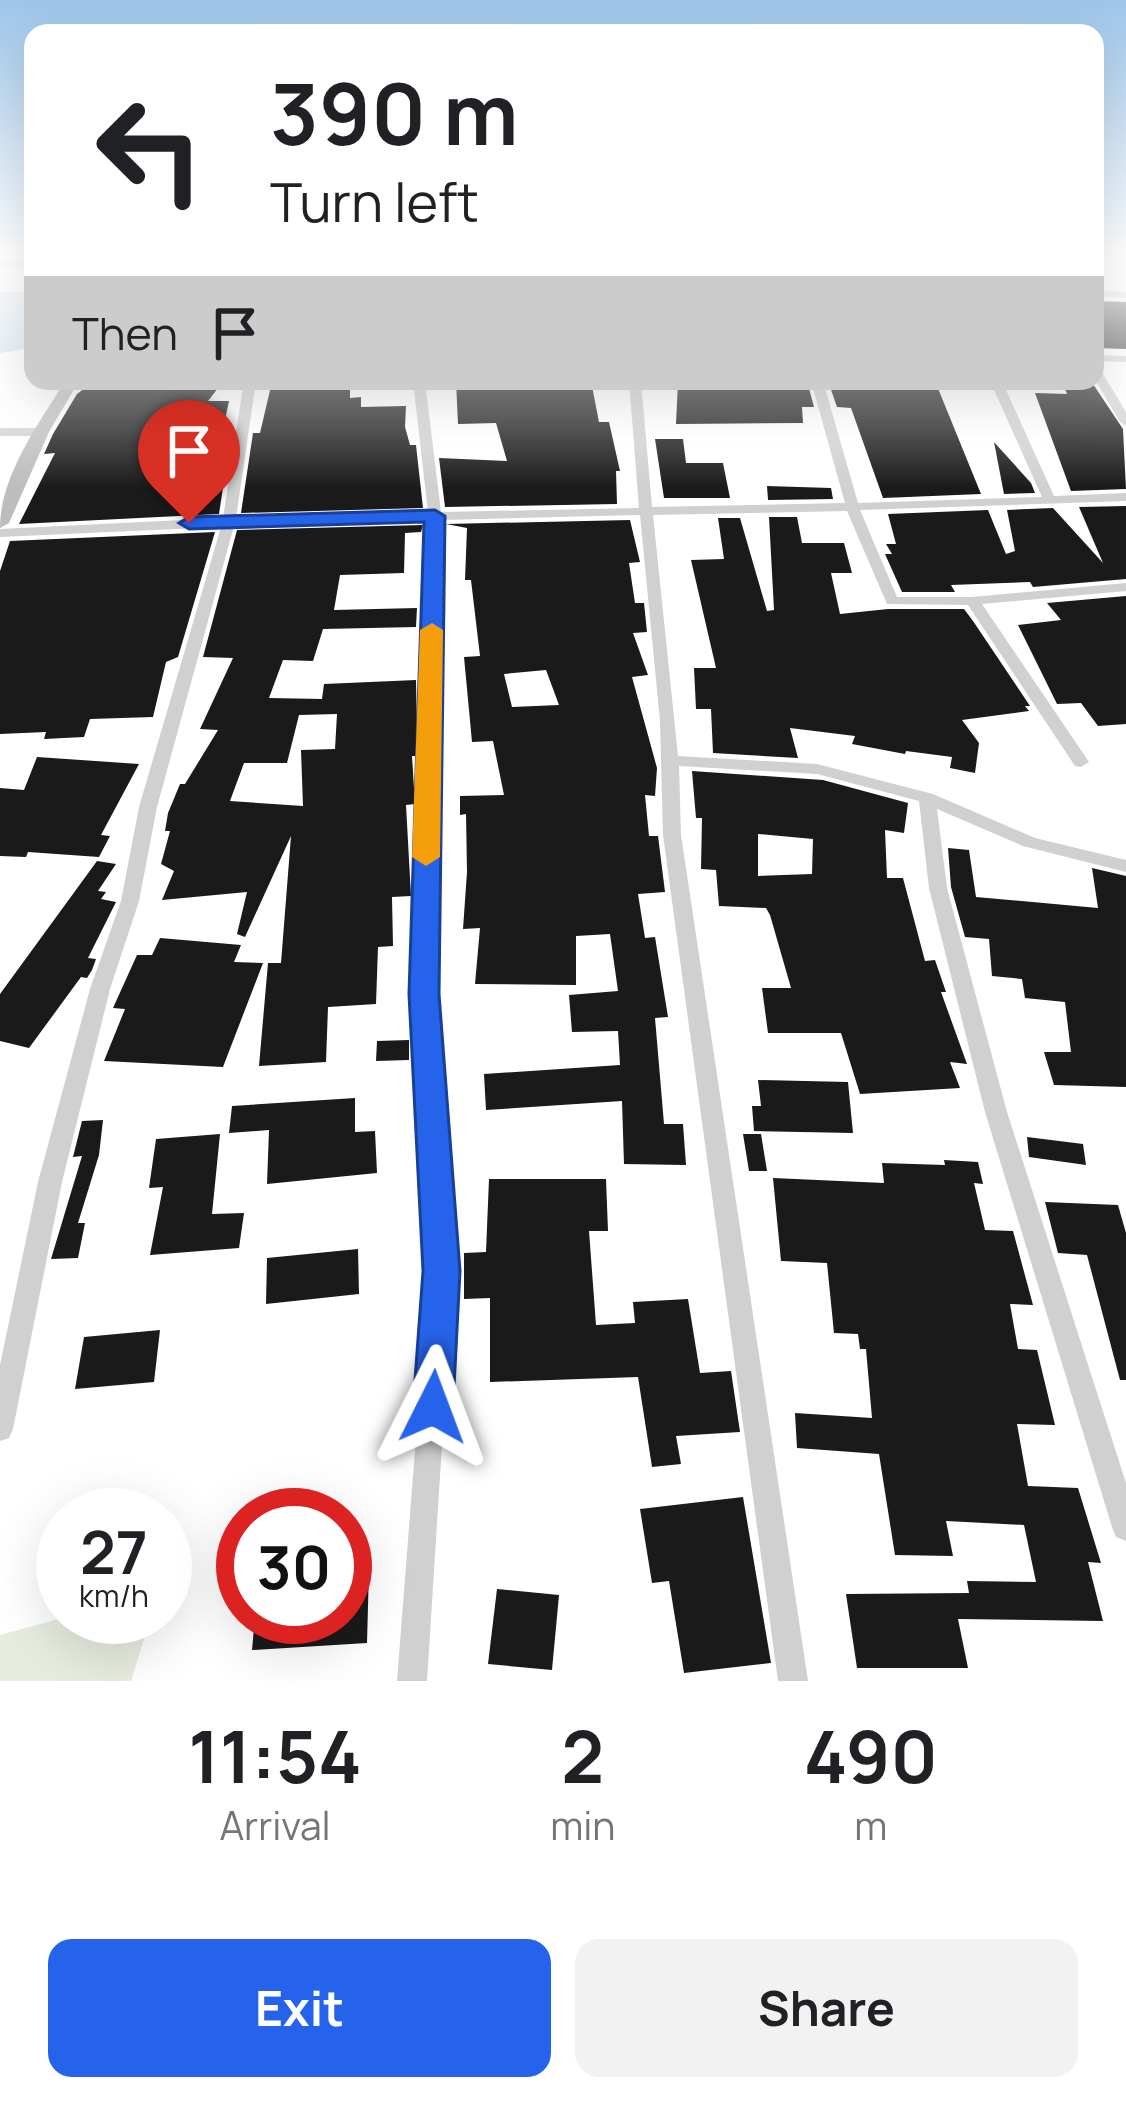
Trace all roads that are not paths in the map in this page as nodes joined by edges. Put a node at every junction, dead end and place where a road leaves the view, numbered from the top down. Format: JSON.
{"nodes":[{"id":1,"x":1104,"y":384,"type":"edge"},
{"id":2,"x":67,"y":390,"type":"edge"},
{"id":3,"x":249,"y":390,"type":"edge"},
{"id":4,"x":420,"y":390,"type":"edge"},
{"id":5,"x":636,"y":390,"type":"edge"},
{"id":6,"x":820,"y":390,"type":"edge"},
{"id":7,"x":1000,"y":390,"type":"edge"},
{"id":8,"x":1126,"y":422,"type":"edge"},
{"id":9,"x":0,"y":432,"type":"edge"},
{"id":10,"x":41,"y":433,"type":"junction"},
{"id":11,"x":7,"y":497,"type":"edge"},
{"id":12,"x":1126,"y":497,"type":"edge"},
{"id":13,"x":1050,"y":501,"type":"junction"},
{"id":14,"x":853,"y":509,"type":"junction"},
{"id":15,"x":644,"y":513,"type":"junction"},
{"id":16,"x":435,"y":516,"type":"junction"},
{"id":17,"x":229,"y":521,"type":"junction"},
{"id":18,"x":0,"y":523,"type":"edge"},
{"id":19,"x":0,"y":533,"type":"edge"},
{"id":20,"x":1126,"y":586,"type":"edge"},
{"id":21,"x":973,"y":601,"type":"junction"},
{"id":22,"x":673,"y":761,"type":"junction"},
{"id":23,"x":1081,"y":762,"type":"dead end"},
{"id":24,"x":927,"y":798,"type":"junction"},
{"id":25,"x":1126,"y":866,"type":"edge"},
{"id":26,"x":0,"y":1429,"type":"edge"},
{"id":27,"x":1126,"y":1527,"type":"edge"},
{"id":28,"x":412,"y":1681,"type":"edge"},
{"id":29,"x":793,"y":1681,"type":"edge"}],
"edges":[{"from":1,"to":8,"type":"street"},
{"from":2,"to":10,"type":"street"},
{"from":3,"to":17,"type":"street"},
{"from":4,"to":16,"type":"street"},
{"from":5,"to":15,"type":"street"},
{"from":6,"to":14,"type":"street"},
{"from":7,"to":13,"type":"street"},
{"from":9,"to":10,"type":"street"},
{"from":10,"to":11,"type":"street"},
{"from":11,"to":18,"type":"street"},
{"from":12,"to":13,"type":"street"},
{"from":13,"to":14,"type":"street"},
{"from":14,"to":15,"type":"street"},
{"from":14,"to":21,"type":"street"},
{"from":15,"to":16,"type":"street"},
{"from":15,"to":22,"type":"street"},
{"from":16,"to":17,"type":"street"},
{"from":16,"to":28,"type":"street"},
{"from":17,"to":19,"type":"street"},
{"from":17,"to":26,"type":"street"},
{"from":20,"to":21,"type":"street"},
{"from":21,"to":23,"type":"street"},
{"from":22,"to":24,"type":"street"},
{"from":22,"to":29,"type":"street"},
{"from":24,"to":25,"type":"street"},
{"from":24,"to":27,"type":"street"}]}
